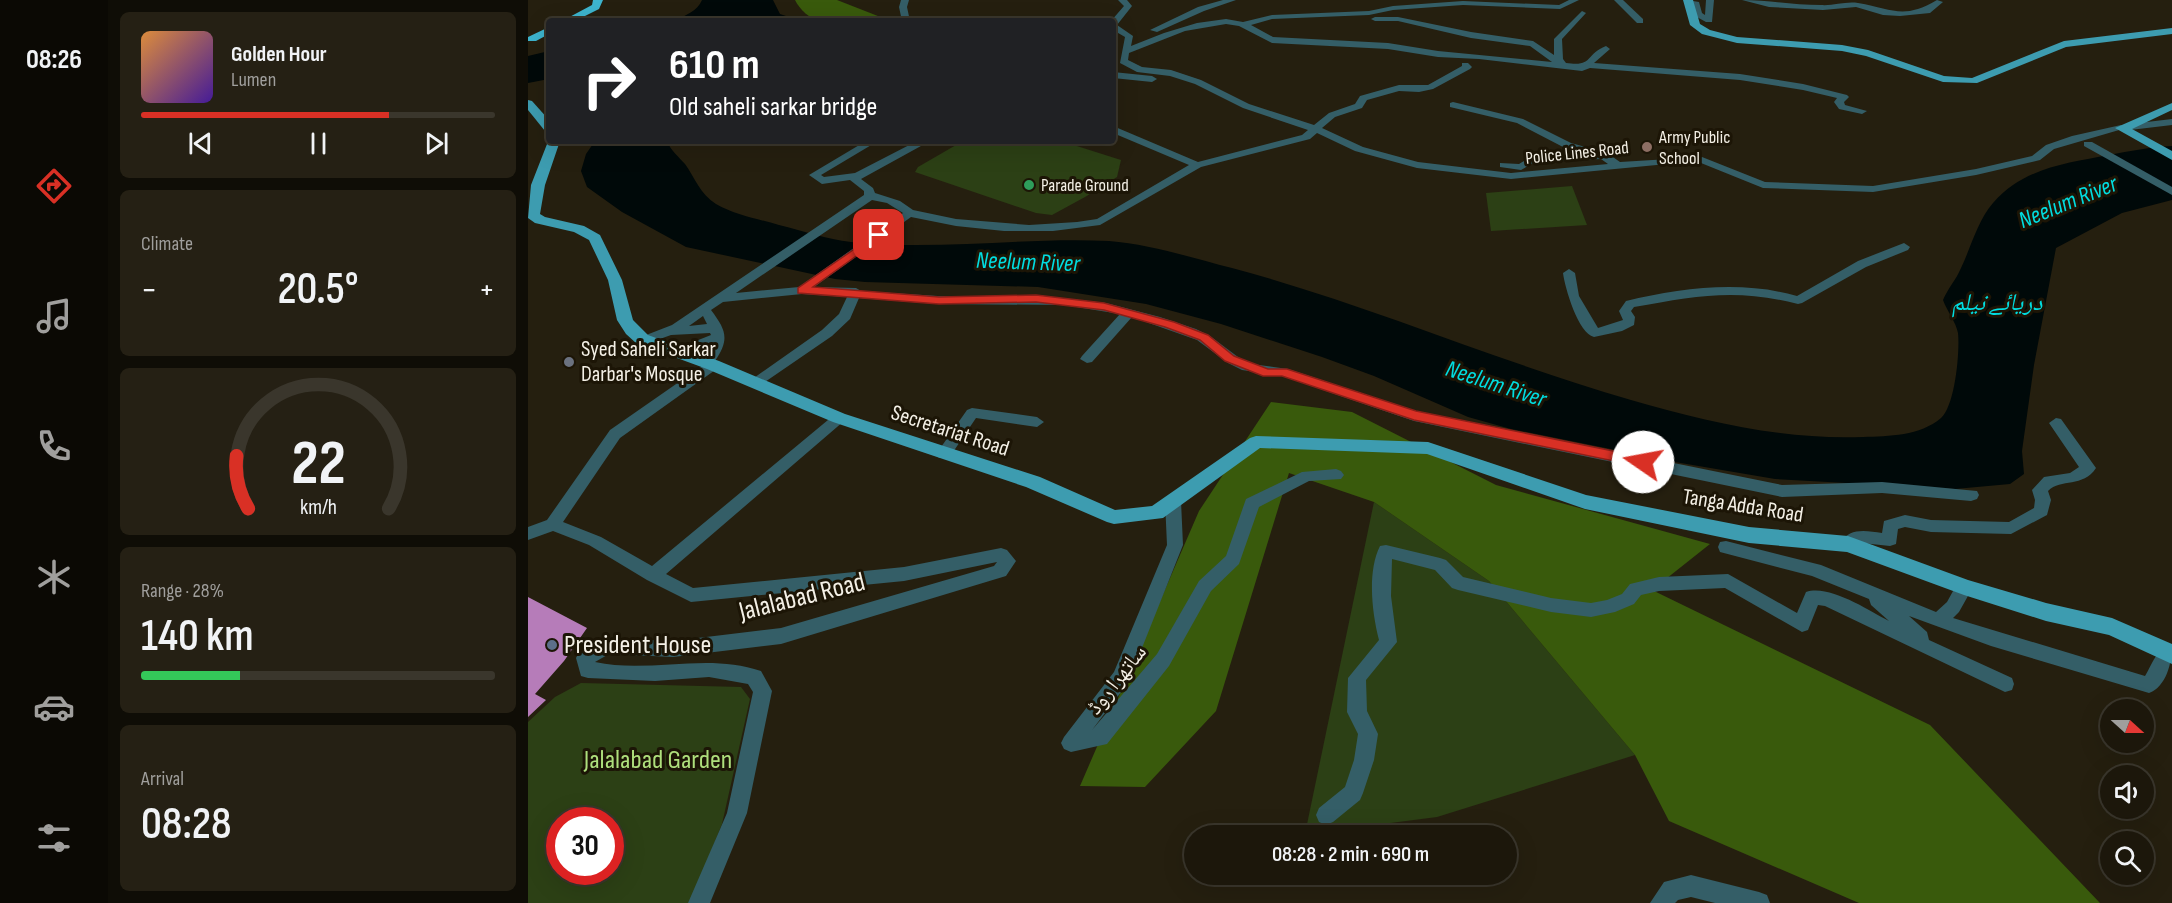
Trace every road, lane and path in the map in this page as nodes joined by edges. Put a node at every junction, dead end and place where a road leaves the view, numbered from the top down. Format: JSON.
{"nodes":[{"id":1,"x":598,"y":0,"type":"edge"},
{"id":2,"x":905,"y":0,"type":"edge"},
{"id":3,"x":1122,"y":0,"type":"edge"},
{"id":4,"x":1232,"y":0,"type":"edge"},
{"id":5,"x":1575,"y":0,"type":"edge"},
{"id":6,"x":1618,"y":0,"type":"edge"},
{"id":7,"x":1690,"y":0,"type":"edge"},
{"id":8,"x":1710,"y":0,"type":"edge"},
{"id":9,"x":1746,"y":0,"type":"edge"},
{"id":10,"x":1939,"y":2,"type":"dead end"},
{"id":11,"x":1582,"y":13,"type":"dead end"},
{"id":12,"x":573,"y":18,"type":"edge"},
{"id":13,"x":905,"y":18,"type":"edge"},
{"id":14,"x":1375,"y":19,"type":"dead end"},
{"id":15,"x":1116,"y":21,"type":"edge"},
{"id":16,"x":1641,"y":21,"type":"dead end"},
{"id":17,"x":1243,"y":24,"type":"junction"},
{"id":18,"x":1116,"y":27,"type":"edge"},
{"id":19,"x":2172,"y":31,"type":"edge"},
{"id":20,"x":546,"y":32,"type":"edge"},
{"id":21,"x":1128,"y":36,"type":"junction"},
{"id":22,"x":529,"y":41,"type":"edge"},
{"id":23,"x":1606,"y":48,"type":"dead end"},
{"id":24,"x":1126,"y":51,"type":"junction"},
{"id":25,"x":1465,"y":65,"type":"dead end"},
{"id":26,"x":1589,"y":65,"type":"junction"},
{"id":27,"x":1563,"y":66,"type":"junction"},
{"id":28,"x":1116,"y":75,"type":"edge"},
{"id":29,"x":1185,"y":78,"type":"junction"},
{"id":30,"x":528,"y":103,"type":"edge"},
{"id":31,"x":1453,"y":105,"type":"dead end"},
{"id":32,"x":2172,"y":106,"type":"edge"},
{"id":33,"x":1862,"y":111,"type":"dead end"},
{"id":34,"x":2172,"y":122,"type":"edge"},
{"id":35,"x":546,"y":124,"type":"edge"},
{"id":36,"x":1316,"y":129,"type":"junction"},
{"id":37,"x":1116,"y":130,"type":"edge"},
{"id":38,"x":2127,"y":130,"type":"junction"},
{"id":39,"x":553,"y":144,"type":"edge"},
{"id":40,"x":868,"y":144,"type":"edge"},
{"id":41,"x":919,"y":144,"type":"edge"},
{"id":42,"x":2088,"y":144,"type":"dead end"},
{"id":43,"x":2172,"y":156,"type":"edge"},
{"id":44,"x":1606,"y":157,"type":"junction"},
{"id":45,"x":1495,"y":164,"type":"dead end"},
{"id":46,"x":1197,"y":165,"type":"junction"},
{"id":47,"x":1618,"y":166,"type":"junction"},
{"id":48,"x":858,"y":176,"type":"junction"},
{"id":49,"x":2172,"y":192,"type":"edge"},
{"id":50,"x":870,"y":196,"type":"junction"},
{"id":51,"x":909,"y":213,"type":"junction"},
{"id":52,"x":530,"y":214,"type":"edge"},
{"id":53,"x":1904,"y":247,"type":"dead end"},
{"id":54,"x":1569,"y":273,"type":"dead end"},
{"id":55,"x":803,"y":289,"type":"junction"},
{"id":56,"x":856,"y":292,"type":"junction"},
{"id":57,"x":723,"y":296,"type":"junction"},
{"id":58,"x":704,"y":309,"type":"junction"},
{"id":59,"x":1128,"y":313,"type":"junction"},
{"id":60,"x":718,"y":333,"type":"junction"},
{"id":61,"x":666,"y":334,"type":"junction"},
{"id":62,"x":646,"y":340,"type":"junction"},
{"id":63,"x":678,"y":353,"type":"junction"},
{"id":64,"x":1087,"y":359,"type":"dead end"},
{"id":65,"x":709,"y":364,"type":"junction"},
{"id":66,"x":756,"y":383,"type":"junction"},
{"id":67,"x":839,"y":418,"type":"junction"},
{"id":68,"x":1037,"y":422,"type":"dead end"},
{"id":69,"x":2056,"y":423,"type":"dead end"},
{"id":70,"x":944,"y":454,"type":"junction"},
{"id":71,"x":1336,"y":475,"type":"dead end"},
{"id":72,"x":1971,"y":495,"type":"dead end"},
{"id":73,"x":1173,"y":501,"type":"junction"},
{"id":74,"x":554,"y":524,"type":"junction"},
{"id":75,"x":528,"y":534,"type":"edge"},
{"id":76,"x":1848,"y":544,"type":"junction"},
{"id":77,"x":1726,"y":547,"type":"dead end"},
{"id":78,"x":653,"y":575,"type":"junction"},
{"id":79,"x":1964,"y":587,"type":"junction"},
{"id":80,"x":1866,"y":590,"type":"junction"},
{"id":81,"x":1939,"y":621,"type":"junction"},
{"id":82,"x":2170,"y":654,"type":"edge"},
{"id":83,"x":1953,"y":660,"type":"junction"},
{"id":84,"x":2005,"y":684,"type":"dead end"},
{"id":85,"x":1326,"y":815,"type":"dead end"},
{"id":86,"x":1667,"y":897,"type":"edge"},
{"id":87,"x":699,"y":903,"type":"edge"},
{"id":88,"x":1759,"y":903,"type":"edge"}],
"edges":[{"from":1,"to":12,"type":"highway"},
{"from":2,"to":13,"type":"street"},
{"from":3,"to":15,"type":"street"},
{"from":4,"to":21,"type":"street"},
{"from":5,"to":17,"type":"street"},
{"from":6,"to":16,"type":"street"},
{"from":7,"to":8,"type":"street"},
{"from":7,"to":19,"type":"main road"},
{"from":9,"to":10,"type":"street"},
{"from":11,"to":27,"type":"street"},
{"from":14,"to":27,"type":"street"},
{"from":17,"to":24,"type":"street"},
{"from":17,"to":27,"type":"street"},
{"from":18,"to":21,"type":"street"},
{"from":20,"to":22,"type":"highway"},
{"from":21,"to":24,"type":"street"},
{"from":23,"to":26,"type":"street"},
{"from":24,"to":29,"type":"street","name":"Police Lines Road"},
{"from":25,"to":36,"type":"street"},
{"from":26,"to":27,"type":"street"},
{"from":26,"to":33,"type":"street"},
{"from":28,"to":29,"type":"street"},
{"from":29,"to":36,"type":"street","name":"Police Lines Road"},
{"from":30,"to":35,"type":"main road"},
{"from":31,"to":44,"type":"street"},
{"from":32,"to":38,"type":"main road"},
{"from":34,"to":38,"type":"street","name":"Police Lines Road"},
{"from":36,"to":46,"type":"street"},
{"from":36,"to":47,"type":"street","name":"Police Lines Road"},
{"from":37,"to":46,"type":"street"},
{"from":38,"to":43,"type":"main road"},
{"from":38,"to":47,"type":"street","name":"Police Lines Road"},
{"from":39,"to":52,"type":"main road","name":"Secretariat Road"},
{"from":40,"to":48,"type":"street"},
{"from":41,"to":48,"type":"street"},
{"from":42,"to":49,"type":"street"},
{"from":44,"to":45,"type":"street"},
{"from":44,"to":47,"type":"street"},
{"from":46,"to":51,"type":"street"},
{"from":48,"to":50,"type":"street"},
{"from":50,"to":51,"type":"street"},
{"from":50,"to":57,"type":"street"},
{"from":51,"to":55,"type":"street"},
{"from":52,"to":62,"type":"main road","name":"Secretariat Road"},
{"from":53,"to":54,"type":"street"},
{"from":55,"to":56,"type":"street"},
{"from":55,"to":57,"type":"street"},
{"from":56,"to":59,"type":"street"},
{"from":56,"to":66,"type":"street"},
{"from":57,"to":58,"type":"street"},
{"from":58,"to":60,"type":"street"},
{"from":58,"to":61,"type":"street"},
{"from":59,"to":64,"type":"street"},
{"from":59,"to":72,"type":"street"},
{"from":60,"to":61,"type":"street"},
{"from":60,"to":63,"type":"street"},
{"from":60,"to":65,"type":"street"},
{"from":61,"to":62,"type":"street"},
{"from":62,"to":63,"type":"main road","name":"Secretariat Road"},
{"from":63,"to":65,"type":"main road","name":"Secretariat Road"},
{"from":65,"to":66,"type":"main road","name":"Secretariat Road"},
{"from":65,"to":74,"type":"street"},
{"from":66,"to":67,"type":"main road","name":"Secretariat Road"},
{"from":67,"to":70,"type":"main road","name":"Secretariat Road"},
{"from":67,"to":78,"type":"street"},
{"from":68,"to":70,"type":"street"},
{"from":69,"to":76,"type":"street"},
{"from":70,"to":73,"type":"main road","name":"Secretariat Road"},
{"from":71,"to":73,"type":"street","name":"ساتھرا روڈ"},
{"from":73,"to":76,"type":"main road","name":"Tanga Adda Road"},
{"from":74,"to":75,"type":"street"},
{"from":74,"to":78,"type":"street","name":"Jalalabad Road"},
{"from":76,"to":79,"type":"main road","name":"Tanga Adda Road"},
{"from":77,"to":80,"type":"street"},
{"from":78,"to":87,"type":"street","name":"Jalalabad Road"},
{"from":79,"to":81,"type":"street"},
{"from":79,"to":82,"type":"main road","name":"Tanga Adda Road"},
{"from":80,"to":81,"type":"street"},
{"from":80,"to":83,"type":"street"},
{"from":81,"to":82,"type":"street"},
{"from":83,"to":84,"type":"street"},
{"from":83,"to":85,"type":"street"},
{"from":86,"to":88,"type":"street"}]}
